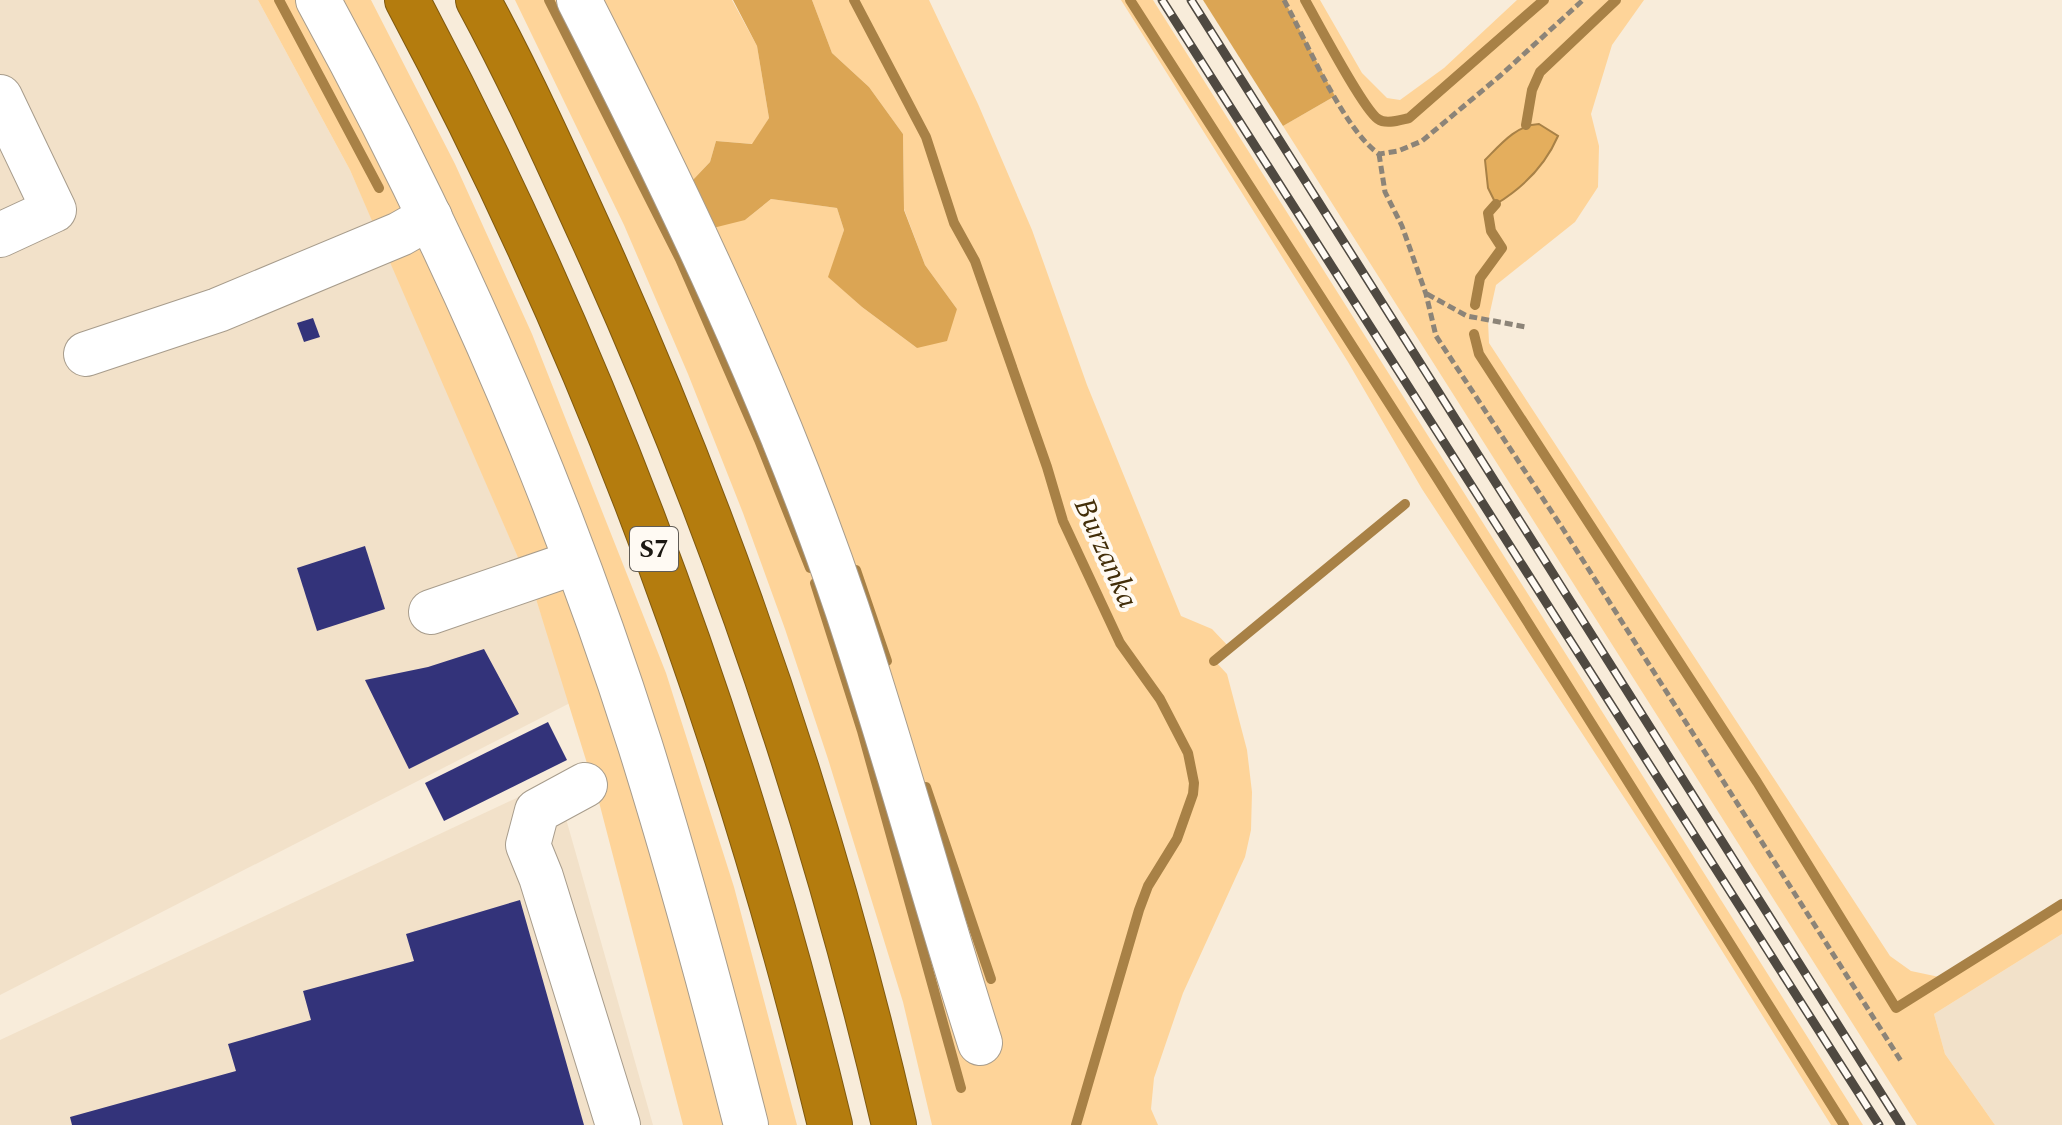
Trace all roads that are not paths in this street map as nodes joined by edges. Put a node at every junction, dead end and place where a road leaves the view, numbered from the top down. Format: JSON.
{"nodes":[{"id":1,"x":318,"y":0,"type":"edge"},
{"id":2,"x":407,"y":0,"type":"edge"},
{"id":3,"x":478,"y":0,"type":"edge"},
{"id":4,"x":579,"y":0,"type":"edge"},
{"id":5,"x":0,"y":97,"type":"edge"},
{"id":6,"x":430,"y":217,"type":"junction"},
{"id":7,"x":0,"y":235,"type":"edge"},
{"id":8,"x":86,"y":354,"type":"dead end"},
{"id":9,"x":576,"y":562,"type":"junction"},
{"id":10,"x":431,"y":612,"type":"dead end"},
{"id":11,"x":585,"y":785,"type":"dead end"},
{"id":12,"x":980,"y":1043,"type":"dead end"},
{"id":13,"x":618,"y":1125,"type":"edge"},
{"id":14,"x":746,"y":1125,"type":"edge"},
{"id":15,"x":830,"y":1125,"type":"edge"},
{"id":16,"x":894,"y":1125,"type":"edge"}],
"edges":[{"from":1,"to":6,"type":"street"},
{"from":2,"to":15,"type":"highway","number":"S7"},
{"from":3,"to":16,"type":"highway","number":"S7"},
{"from":4,"to":12,"type":"street"},
{"from":5,"to":7,"type":"street"},
{"from":6,"to":8,"type":"street"},
{"from":6,"to":9,"type":"street"},
{"from":9,"to":10,"type":"street"},
{"from":9,"to":14,"type":"street"},
{"from":11,"to":13,"type":"street"}]}
